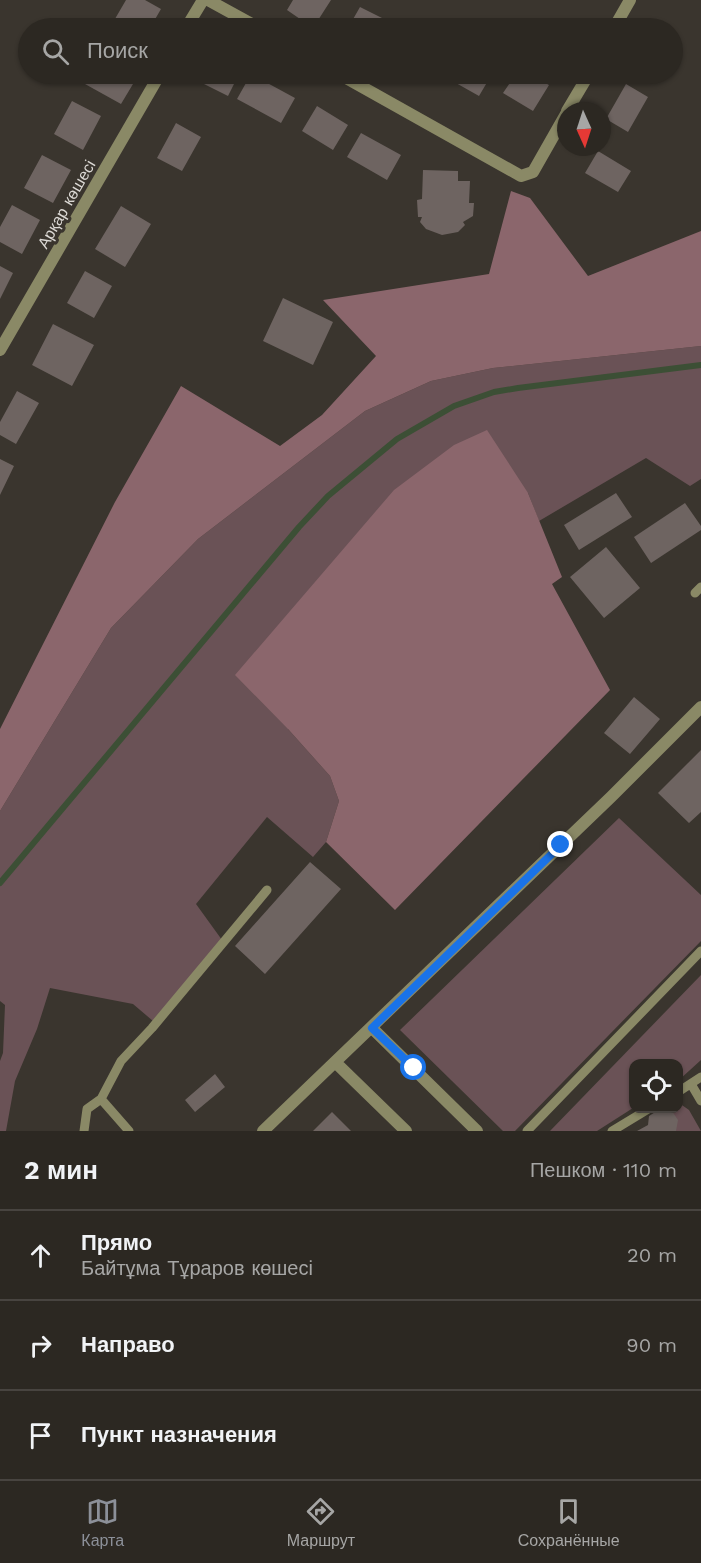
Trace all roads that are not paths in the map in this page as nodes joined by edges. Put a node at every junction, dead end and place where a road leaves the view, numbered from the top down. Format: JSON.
{"nodes":[{"id":1,"x":203,"y":0,"type":"edge"},
{"id":2,"x":208,"y":0,"type":"edge"},
{"id":3,"x":630,"y":0,"type":"edge"},
{"id":4,"x":192,"y":18,"type":"edge"},
{"id":5,"x":241,"y":18,"type":"edge"},
{"id":6,"x":620,"y":18,"type":"edge"},
{"id":7,"x":154,"y":84,"type":"edge"},
{"id":8,"x":357,"y":84,"type":"edge"},
{"id":9,"x":583,"y":84,"type":"edge"},
{"id":10,"x":573,"y":102,"type":"edge"},
{"id":11,"x":557,"y":130,"type":"edge"},
{"id":12,"x":0,"y":350,"type":"edge"},
{"id":13,"x":701,"y":707,"type":"edge"},
{"id":14,"x":267,"y":890,"type":"dead end"},
{"id":15,"x":701,"y":951,"type":"edge"},
{"id":16,"x":372,"y":1028,"type":"junction"},
{"id":17,"x":335,"y":1062,"type":"junction"},
{"id":18,"x":701,"y":1077,"type":"edge"},
{"id":19,"x":691,"y":1084,"type":"junction"},
{"id":20,"x":683,"y":1089,"type":"edge"},
{"id":21,"x":101,"y":1099,"type":"junction"},
{"id":22,"x":701,"y":1101,"type":"edge"},
{"id":23,"x":642,"y":1113,"type":"edge"},
{"id":24,"x":405,"y":1130,"type":"edge"},
{"id":25,"x":84,"y":1131,"type":"edge"},
{"id":26,"x":129,"y":1131,"type":"edge"},
{"id":27,"x":263,"y":1131,"type":"edge"},
{"id":28,"x":477,"y":1131,"type":"edge"},
{"id":29,"x":527,"y":1131,"type":"edge"},
{"id":30,"x":612,"y":1131,"type":"edge"}],
"edges":[{"from":1,"to":4,"type":"street"},
{"from":2,"to":5,"type":"street"},
{"from":3,"to":6,"type":"street"},
{"from":7,"to":12,"type":"street","name":"Арқар көшесі"},
{"from":8,"to":11,"type":"street"},
{"from":9,"to":10,"type":"street"},
{"from":13,"to":16,"type":"street"},
{"from":14,"to":21,"type":"lane"},
{"from":15,"to":29,"type":"lane"},
{"from":16,"to":17,"type":"street"},
{"from":16,"to":28,"type":"street"},
{"from":17,"to":24,"type":"street"},
{"from":17,"to":27,"type":"street"},
{"from":18,"to":19,"type":"lane"},
{"from":19,"to":20,"type":"lane"},
{"from":19,"to":22,"type":"lane"},
{"from":21,"to":25,"type":"lane"},
{"from":21,"to":26,"type":"lane"},
{"from":23,"to":30,"type":"lane"}]}
